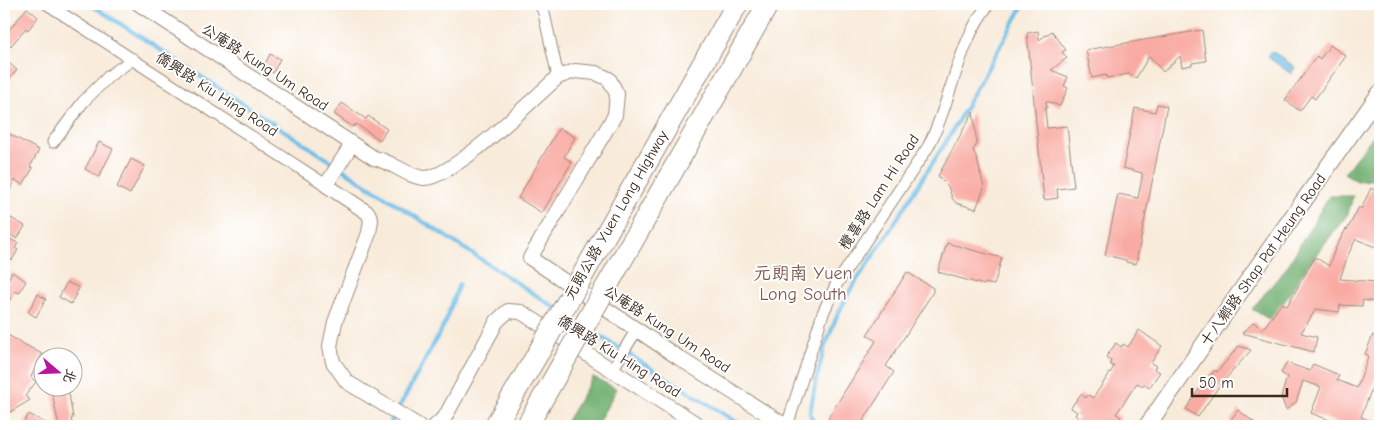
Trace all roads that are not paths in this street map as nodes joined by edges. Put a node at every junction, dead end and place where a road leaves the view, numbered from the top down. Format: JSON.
{"nodes":[{"id":1,"x":47,"y":4,"type":"edge"},
{"id":2,"x":139,"y":4,"type":"edge"},
{"id":3,"x":538,"y":4,"type":"edge"},
{"id":4,"x":737,"y":4,"type":"edge"},
{"id":5,"x":768,"y":4,"type":"edge"},
{"id":6,"x":989,"y":4,"type":"edge"},
{"id":7,"x":133,"y":59,"type":"junction"},
{"id":8,"x":558,"y":77,"type":"junction"},
{"id":9,"x":1380,"y":94,"type":"edge"},
{"id":10,"x":53,"y":142,"type":"dead end"},
{"id":11,"x":352,"y":144,"type":"junction"},
{"id":12,"x":326,"y":185,"type":"junction"},
{"id":13,"x":637,"y":329,"type":"junction"},
{"id":14,"x":612,"y":370,"type":"junction"},
{"id":15,"x":419,"y":426,"type":"edge"},
{"id":16,"x":436,"y":426,"type":"edge"},
{"id":17,"x":495,"y":426,"type":"edge"},
{"id":18,"x":527,"y":426,"type":"edge"},
{"id":19,"x":700,"y":426,"type":"edge"},
{"id":20,"x":787,"y":426,"type":"edge"},
{"id":21,"x":1147,"y":426,"type":"edge"}],
"edges":[{"from":1,"to":7,"type":"street","name":"僑興路 Kiu Hing Road"},
{"from":2,"to":11,"type":"street","name":"公庵路 Kung Um Road"},
{"from":3,"to":8,"type":"street"},
{"from":4,"to":17,"type":"highway","name":"元朗公路 Yuen Long Highway","bridge":true},
{"from":5,"to":18,"type":"highway","name":"元朗公路 Yuen Long Highway","bridge":true},
{"from":6,"to":20,"type":"street","name":"欖喜路 Lam Hi Road"},
{"from":7,"to":10,"type":"street"},
{"from":7,"to":12,"type":"street","name":"僑興路 Kiu Hing Road"},
{"from":8,"to":11,"type":"street","name":"公庵路 Kung Um Road"},
{"from":8,"to":13,"type":"street","name":"公庵路 Kung Um Road"},
{"from":9,"to":21,"type":"main road","name":"十八鄉路 Shap Pat Heung Road"},
{"from":11,"to":12,"type":"street"},
{"from":12,"to":15,"type":"street","name":"僑興路 Kiu Hing Road"},
{"from":13,"to":14,"type":"street"},
{"from":13,"to":20,"type":"street","name":"公庵路 Kung Um Road"},
{"from":14,"to":16,"type":"street","name":"僑興路 Kiu Hing Road"},
{"from":14,"to":19,"type":"street","name":"僑興路 Kiu Hing Road"}]}
